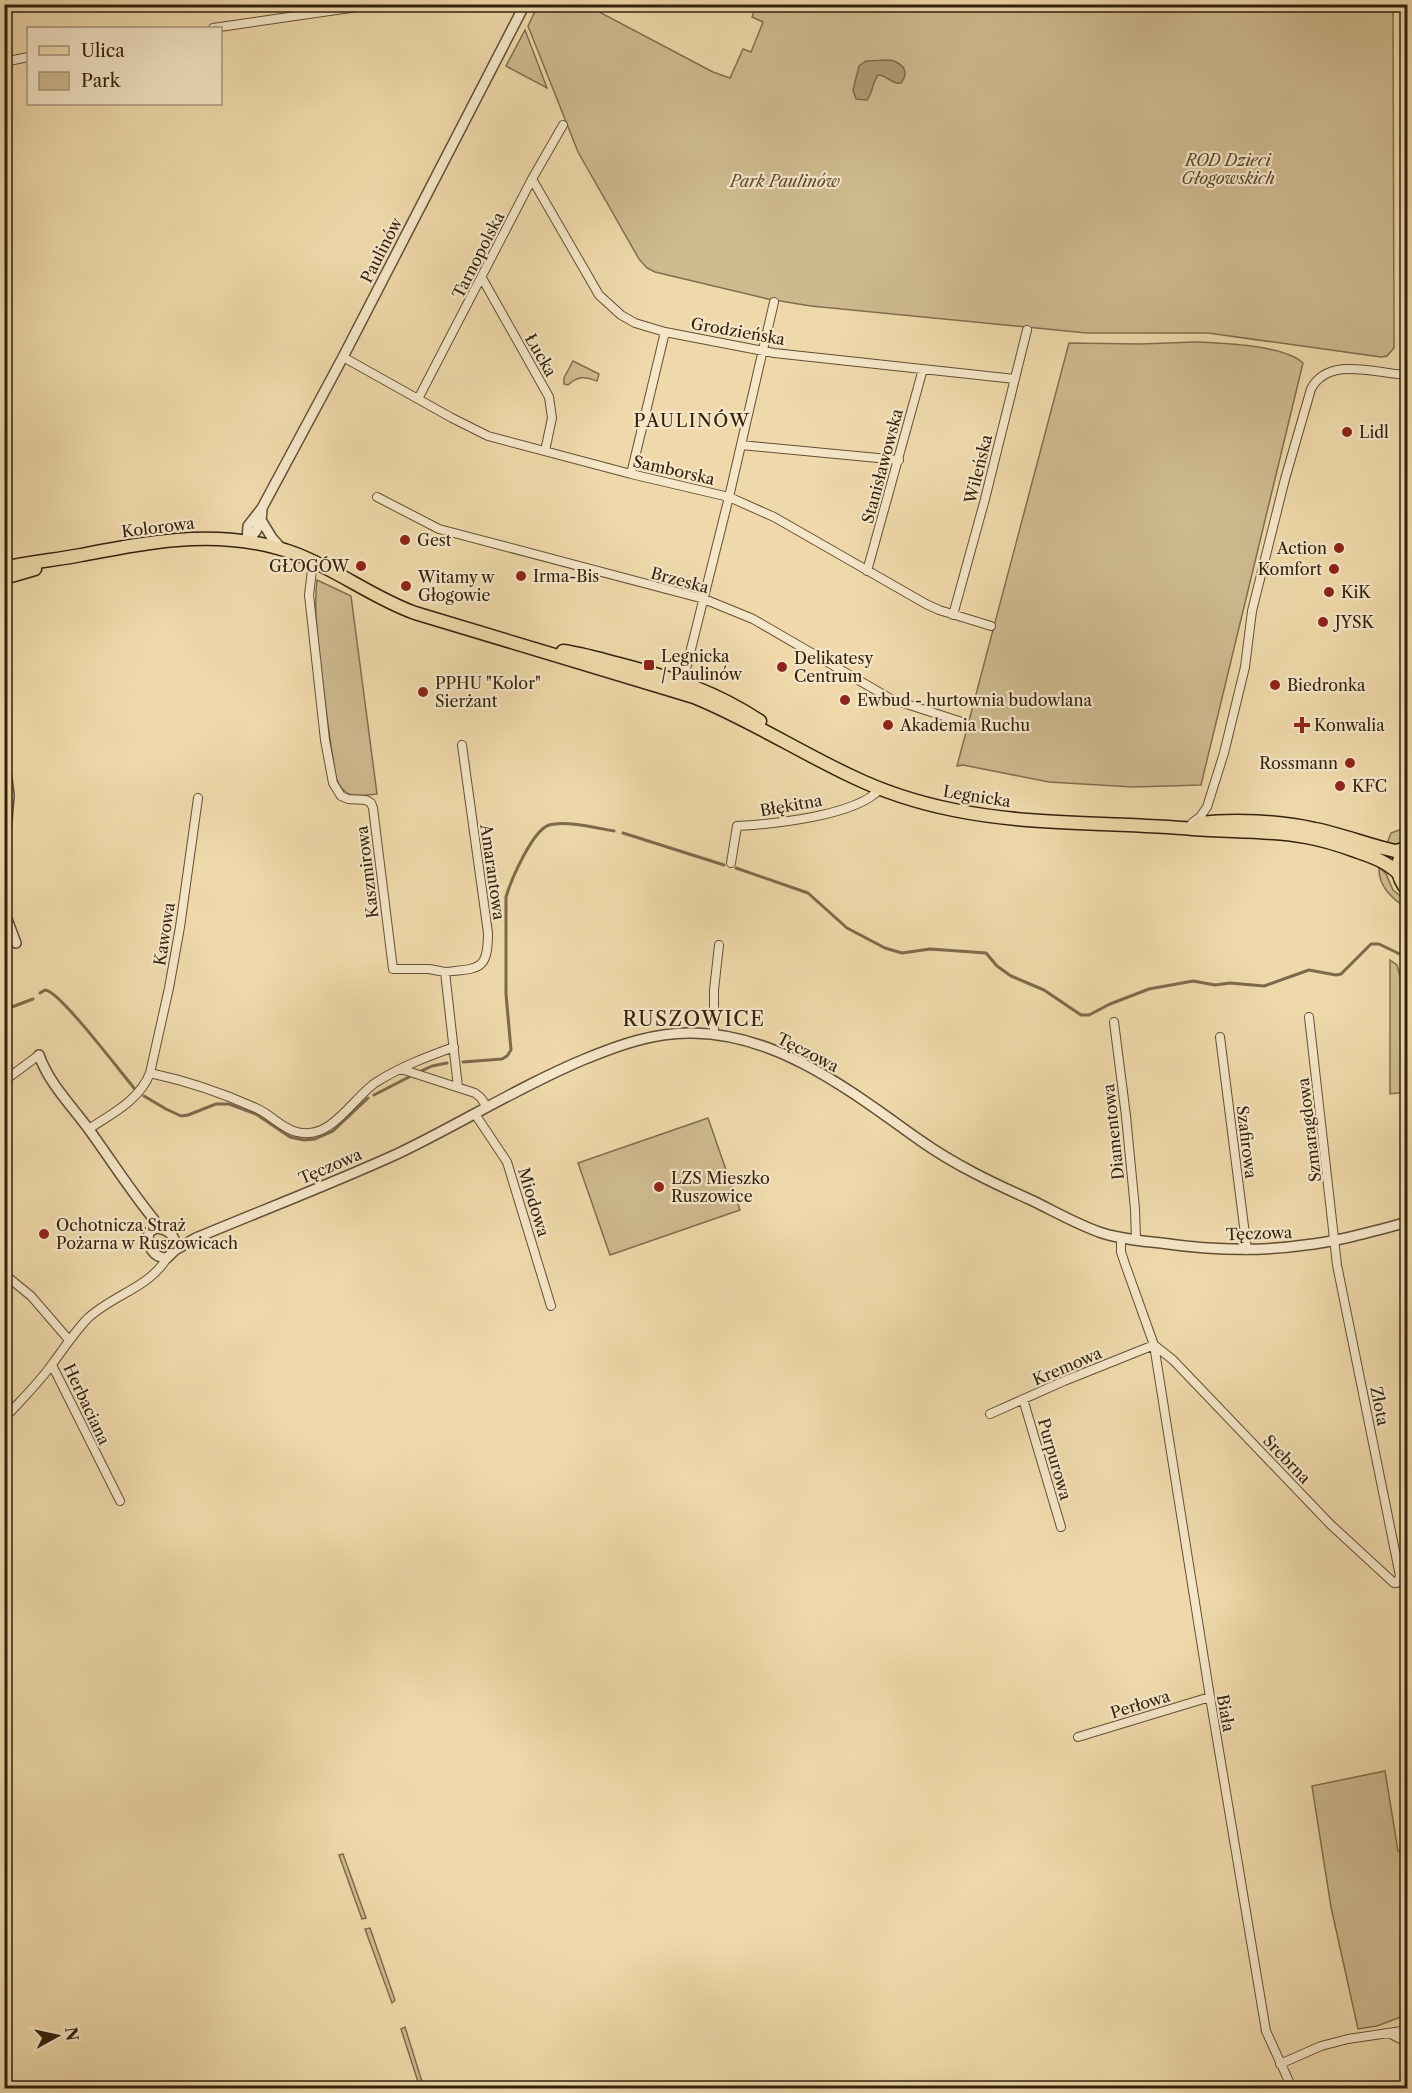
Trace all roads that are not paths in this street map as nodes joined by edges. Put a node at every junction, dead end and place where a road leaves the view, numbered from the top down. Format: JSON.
{"nodes":[{"id":1,"x":378,"y":4,"type":"edge"},
{"id":2,"x":525,"y":4,"type":"edge"},
{"id":3,"x":220,"y":27,"type":"edge"},
{"id":4,"x":27,"y":57,"type":"edge"},
{"id":5,"x":4,"y":62,"type":"edge"},
{"id":6,"x":563,"y":125,"type":"dead end"},
{"id":7,"x":532,"y":179,"type":"junction"},
{"id":8,"x":482,"y":278,"type":"junction"},
{"id":9,"x":774,"y":302,"type":"dead end"},
{"id":10,"x":1027,"y":330,"type":"dead end"},
{"id":11,"x":665,"y":332,"type":"junction"},
{"id":12,"x":762,"y":350,"type":"junction"},
{"id":13,"x":343,"y":357,"type":"junction"},
{"id":14,"x":923,"y":369,"type":"junction"},
{"id":15,"x":1407,"y":375,"type":"edge"},
{"id":16,"x":1015,"y":379,"type":"junction"},
{"id":17,"x":418,"y":399,"type":"junction"},
{"id":18,"x":741,"y":445,"type":"junction"},
{"id":19,"x":544,"y":451,"type":"junction"},
{"id":20,"x":899,"y":460,"type":"junction"},
{"id":21,"x":631,"y":474,"type":"junction"},
{"id":22,"x":377,"y":497,"type":"dead end"},
{"id":23,"x":729,"y":497,"type":"junction"},
{"id":24,"x":262,"y":508,"type":"junction"},
{"id":25,"x":261,"y":520,"type":"junction"},
{"id":26,"x":248,"y":541,"type":"junction"},
{"id":27,"x":282,"y":549,"type":"junction"},
{"id":28,"x":73,"y":556,"type":"junction"},
{"id":29,"x":313,"y":562,"type":"junction"},
{"id":30,"x":4,"y":568,"type":"edge"},
{"id":31,"x":867,"y":571,"type":"junction"},
{"id":32,"x":4,"y":578,"type":"edge"},
{"id":33,"x":704,"y":599,"type":"junction"},
{"id":34,"x":953,"y":615,"type":"junction"},
{"id":35,"x":991,"y":626,"type":"dead end"},
{"id":36,"x":681,"y":687,"type":"junction"},
{"id":37,"x":962,"y":722,"type":"dead end"},
{"id":38,"x":462,"y":745,"type":"dead end"},
{"id":39,"x":4,"y":757,"type":"edge"},
{"id":40,"x":880,"y":789,"type":"junction"},
{"id":41,"x":198,"y":798,"type":"dead end"},
{"id":42,"x":1207,"y":807,"type":"junction"},
{"id":43,"x":1215,"y":821,"type":"junction"},
{"id":44,"x":1191,"y":824,"type":"junction"},
{"id":45,"x":1177,"y":826,"type":"junction"},
{"id":46,"x":1230,"y":831,"type":"junction"},
{"id":47,"x":1406,"y":847,"type":"edge"},
{"id":48,"x":4,"y":856,"type":"edge"},
{"id":49,"x":731,"y":863,"type":"dead end"},
{"id":50,"x":1398,"y":873,"type":"junction"},
{"id":51,"x":1407,"y":891,"type":"edge"},
{"id":52,"x":4,"y":911,"type":"edge"},
{"id":53,"x":16,"y":943,"type":"dead end"},
{"id":54,"x":719,"y":945,"type":"dead end"},
{"id":55,"x":445,"y":972,"type":"junction"},
{"id":56,"x":1309,"y":1017,"type":"dead end"},
{"id":57,"x":1114,"y":1022,"type":"dead end"},
{"id":58,"x":714,"y":1034,"type":"junction"},
{"id":59,"x":1221,"y":1037,"type":"dead end"},
{"id":60,"x":454,"y":1047,"type":"junction"},
{"id":61,"x":39,"y":1055,"type":"joint"},
{"id":62,"x":401,"y":1070,"type":"junction"},
{"id":63,"x":150,"y":1073,"type":"junction"},
{"id":64,"x":4,"y":1081,"type":"edge"},
{"id":65,"x":458,"y":1087,"type":"junction"},
{"id":66,"x":487,"y":1107,"type":"junction"},
{"id":67,"x":475,"y":1114,"type":"junction"},
{"id":68,"x":89,"y":1129,"type":"junction"},
{"id":69,"x":1407,"y":1222,"type":"edge"},
{"id":70,"x":157,"y":1229,"type":"junction"},
{"id":71,"x":173,"y":1235,"type":"junction"},
{"id":72,"x":196,"y":1238,"type":"junction"},
{"id":73,"x":1121,"y":1238,"type":"junction"},
{"id":74,"x":1136,"y":1240,"type":"junction"},
{"id":75,"x":1335,"y":1240,"type":"junction"},
{"id":76,"x":175,"y":1250,"type":"junction"},
{"id":77,"x":1247,"y":1250,"type":"junction"},
{"id":78,"x":167,"y":1258,"type":"junction"},
{"id":79,"x":4,"y":1274,"type":"edge"},
{"id":80,"x":551,"y":1306,"type":"dead end"},
{"id":81,"x":69,"y":1340,"type":"junction"},
{"id":82,"x":1154,"y":1345,"type":"junction"},
{"id":83,"x":52,"y":1365,"type":"junction"},
{"id":84,"x":1023,"y":1399,"type":"junction"},
{"id":85,"x":990,"y":1414,"type":"dead end"},
{"id":86,"x":4,"y":1419,"type":"edge"},
{"id":87,"x":120,"y":1501,"type":"dead end"},
{"id":88,"x":1061,"y":1527,"type":"dead end"},
{"id":89,"x":1400,"y":1576,"type":"joint"},
{"id":90,"x":1210,"y":1697,"type":"junction"},
{"id":91,"x":1077,"y":1737,"type":"dead end"},
{"id":92,"x":1407,"y":2030,"type":"edge"},
{"id":93,"x":1389,"y":2033,"type":"junction"},
{"id":94,"x":1407,"y":2043,"type":"edge"},
{"id":95,"x":1281,"y":2064,"type":"junction"},
{"id":96,"x":1292,"y":2088,"type":"edge"}],
"edges":[{"from":1,"to":3,"type":"street"},
{"from":2,"to":13,"type":"street","name":"Paulinów"},
{"from":4,"to":5,"type":"street"},
{"from":6,"to":7,"type":"street","name":"Tarnopolska"},
{"from":7,"to":8,"type":"street","name":"Tarnopolska"},
{"from":7,"to":11,"type":"street","name":"Grodzieńska"},
{"from":8,"to":17,"type":"street","name":"Tarnopolska"},
{"from":8,"to":19,"type":"street","name":"Łucka"},
{"from":9,"to":12,"type":"street"},
{"from":10,"to":16,"type":"street","name":"Wileńska"},
{"from":11,"to":12,"type":"street","name":"Grodzieńska"},
{"from":11,"to":21,"type":"street"},
{"from":12,"to":14,"type":"street","name":"Grodzieńska"},
{"from":12,"to":18,"type":"street"},
{"from":13,"to":17,"type":"street","name":"Samborska"},
{"from":13,"to":24,"type":"street","name":"Paulinów"},
{"from":14,"to":16,"type":"street","name":"Grodzieńska"},
{"from":14,"to":20,"type":"street","name":"Stanisławowska"},
{"from":15,"to":42,"type":"street"},
{"from":16,"to":34,"type":"street","name":"Wileńska"},
{"from":17,"to":19,"type":"street","name":"Samborska"},
{"from":18,"to":20,"type":"street"},
{"from":18,"to":23,"type":"street"},
{"from":19,"to":21,"type":"street","name":"Samborska"},
{"from":20,"to":31,"type":"street","name":"Stanisławowska"},
{"from":21,"to":23,"type":"street","name":"Samborska"},
{"from":22,"to":33,"type":"street","name":"Brzeska"},
{"from":23,"to":31,"type":"street","name":"Samborska"},
{"from":23,"to":33,"type":"street"},
{"from":24,"to":25,"type":"street","name":"Paulinów"},
{"from":24,"to":26,"type":"street","name":"Paulinów"},
{"from":25,"to":26,"type":"street","name":"Paulinów"},
{"from":25,"to":27,"type":"street"},
{"from":26,"to":27,"type":"main road","name":"Legnicka"},
{"from":26,"to":28,"type":"main road","name":"Kolorowa"},
{"from":27,"to":29,"type":"main road","name":"Legnicka"},
{"from":28,"to":30,"type":"main road","name":"Kolorowa"},
{"from":28,"to":32,"type":"main road","name":"Kolorowa"},
{"from":29,"to":36,"type":"main road","name":"Legnicka"},
{"from":29,"to":55,"type":"street","name":"Kaszmirowa"},
{"from":31,"to":34,"type":"street","name":"Samborska"},
{"from":33,"to":36,"type":"street"},
{"from":33,"to":37,"type":"street","name":"Brzeska"},
{"from":34,"to":35,"type":"street","name":"Samborska"},
{"from":36,"to":40,"type":"main road","name":"Legnicka"},
{"from":38,"to":55,"type":"street","name":"Amarantowa"},
{"from":39,"to":48,"type":"street"},
{"from":40,"to":45,"type":"main road","name":"Legnicka"},
{"from":40,"to":49,"type":"street","name":"Błękitna"},
{"from":41,"to":63,"type":"street","name":"Kawowa"},
{"from":42,"to":43,"type":"street"},
{"from":42,"to":44,"type":"street"},
{"from":43,"to":44,"type":"main road","name":"Legnicka"},
{"from":43,"to":46,"type":"street"},
{"from":43,"to":47,"type":"main road","name":"Legnicka"},
{"from":44,"to":45,"type":"main road","name":"Legnicka"},
{"from":45,"to":46,"type":"main road","name":"Legnicka"},
{"from":46,"to":50,"type":"main road","name":"Legnicka"},
{"from":47,"to":50,"type":"main road"},
{"from":50,"to":51,"type":"main road"},
{"from":52,"to":53,"type":"street"},
{"from":54,"to":58,"type":"street"},
{"from":55,"to":60,"type":"street"},
{"from":56,"to":75,"type":"street","name":"Szmaragdowa"},
{"from":57,"to":74,"type":"street","name":"Diamentowa"},
{"from":58,"to":66,"type":"street","name":"Tęczowa"},
{"from":58,"to":73,"type":"street","name":"Tęczowa"},
{"from":59,"to":77,"type":"street","name":"Szafirowa"},
{"from":60,"to":62,"type":"street"},
{"from":60,"to":65,"type":"street"},
{"from":61,"to":64,"type":"street"},
{"from":61,"to":68,"type":"street"},
{"from":62,"to":63,"type":"street"},
{"from":62,"to":65,"type":"street"},
{"from":63,"to":68,"type":"street"},
{"from":65,"to":66,"type":"street"},
{"from":66,"to":67,"type":"street","name":"Tęczowa"},
{"from":67,"to":72,"type":"street","name":"Tęczowa"},
{"from":67,"to":80,"type":"street","name":"Miodowa"},
{"from":68,"to":70,"type":"street"},
{"from":69,"to":75,"type":"street","name":"Tęczowa"},
{"from":70,"to":71,"type":"street"},
{"from":70,"to":78,"type":"street"},
{"from":71,"to":72,"type":"street"},
{"from":71,"to":76,"type":"street"},
{"from":72,"to":76,"type":"street","name":"Tęczowa"},
{"from":73,"to":74,"type":"street","name":"Tęczowa"},
{"from":73,"to":82,"type":"street","name":"Biała"},
{"from":74,"to":77,"type":"street","name":"Tęczowa"},
{"from":75,"to":77,"type":"street","name":"Tęczowa"},
{"from":75,"to":89,"type":"street","name":"Złota"},
{"from":76,"to":78,"type":"street","name":"Tęczowa"},
{"from":78,"to":81,"type":"street","name":"Herbaciana"},
{"from":79,"to":81,"type":"street"},
{"from":81,"to":83,"type":"street","name":"Herbaciana"},
{"from":82,"to":84,"type":"street","name":"Kremowa"},
{"from":82,"to":89,"type":"street","name":"Srebrna"},
{"from":82,"to":90,"type":"street","name":"Biała"},
{"from":83,"to":86,"type":"street"},
{"from":83,"to":87,"type":"street","name":"Herbaciana"},
{"from":84,"to":85,"type":"street","name":"Kremowa"},
{"from":84,"to":88,"type":"street","name":"Purpurowa"},
{"from":90,"to":91,"type":"street","name":"Perłowa"},
{"from":90,"to":95,"type":"street","name":"Biała"},
{"from":92,"to":93,"type":"street"},
{"from":93,"to":94,"type":"street"},
{"from":93,"to":95,"type":"street"},
{"from":95,"to":96,"type":"street","name":"Biała"}]}
